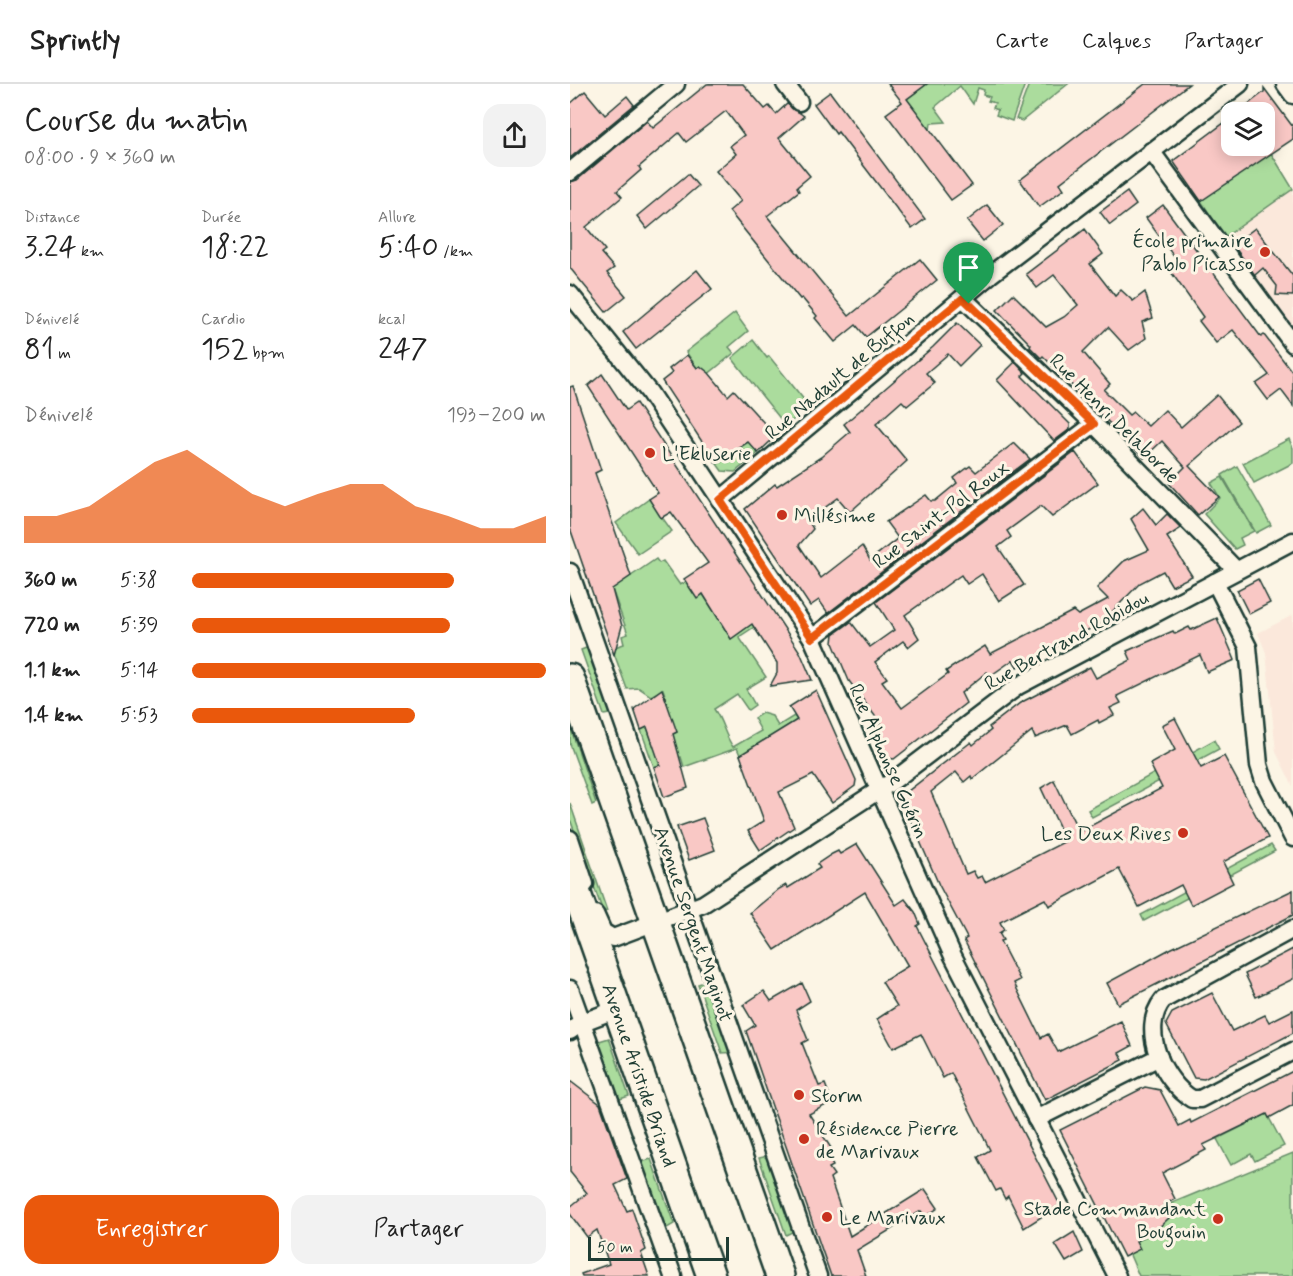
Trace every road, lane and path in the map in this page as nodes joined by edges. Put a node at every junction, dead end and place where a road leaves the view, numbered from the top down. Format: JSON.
{"nodes":[{"id":1,"x":676,"y":84,"type":"edge"},
{"id":2,"x":785,"y":84,"type":"edge"},
{"id":3,"x":1240,"y":84,"type":"edge"},
{"id":4,"x":1285,"y":84,"type":"edge"},
{"id":5,"x":1293,"y":95,"type":"edge"},
{"id":6,"x":799,"y":102,"type":"dead end"},
{"id":7,"x":1151,"y":151,"type":"junction"},
{"id":8,"x":570,"y":172,"type":"edge"},
{"id":9,"x":570,"y":294,"type":"edge"},
{"id":10,"x":963,"y":298,"type":"junction"},
{"id":11,"x":1293,"y":344,"type":"edge"},
{"id":12,"x":1094,"y":424,"type":"junction"},
{"id":13,"x":720,"y":500,"type":"junction"},
{"id":14,"x":1293,"y":541,"type":"edge"},
{"id":15,"x":1236,"y":570,"type":"junction"},
{"id":16,"x":570,"y":572,"type":"edge"},
{"id":17,"x":1215,"y":582,"type":"junction"},
{"id":18,"x":812,"y":638,"type":"junction"},
{"id":19,"x":570,"y":678,"type":"edge"},
{"id":20,"x":879,"y":789,"type":"junction"},
{"id":21,"x":1293,"y":838,"type":"edge"},
{"id":22,"x":570,"y":839,"type":"edge"},
{"id":23,"x":570,"y":874,"type":"edge"},
{"id":24,"x":690,"y":909,"type":"junction"},
{"id":25,"x":655,"y":923,"type":"junction"},
{"id":26,"x":1293,"y":930,"type":"edge"},
{"id":27,"x":570,"y":989,"type":"edge"},
{"id":28,"x":617,"y":1009,"type":"junction"},
{"id":29,"x":576,"y":1027,"type":"edge"},
{"id":30,"x":1293,"y":1052,"type":"edge"},
{"id":31,"x":1159,"y":1057,"type":"junction"},
{"id":32,"x":1036,"y":1119,"type":"junction"},
{"id":33,"x":1113,"y":1275,"type":"edge"},
{"id":34,"x":673,"y":1276,"type":"edge"},
{"id":35,"x":711,"y":1276,"type":"edge"},
{"id":36,"x":780,"y":1276,"type":"edge"},
{"id":37,"x":818,"y":1276,"type":"edge"}],
"edges":[{"from":1,"to":8,"type":"street"},
{"from":2,"to":6,"type":"street"},
{"from":3,"to":7,"type":"street","name":"Rue Nadault de Buffon"},
{"from":4,"to":5,"type":"street"},
{"from":7,"to":10,"type":"street","name":"Rue Nadault de Buffon"},
{"from":7,"to":11,"type":"street"},
{"from":9,"to":13,"type":"street","name":"Rue Alphonse Guérin"},
{"from":10,"to":12,"type":"street","name":"Rue Henri Delaborde"},
{"from":10,"to":13,"type":"street","name":"Rue Nadault de Buffon"},
{"from":12,"to":15,"type":"street","name":"Rue Henri Delaborde"},
{"from":12,"to":18,"type":"street","name":"Rue Saint-Pol Roux"},
{"from":13,"to":18,"type":"street","name":"Rue Alphonse Guérin"},
{"from":14,"to":15,"type":"street","name":"Rue Bertrand Robidou"},
{"from":15,"to":17,"type":"street","name":"Rue Bertrand Robidou"},
{"from":16,"to":24,"type":"street","name":"Avenue Sergent Maginot"},
{"from":17,"to":20,"type":"street","name":"Rue Bertrand Robidou"},
{"from":17,"to":21,"type":"street"},
{"from":18,"to":20,"type":"street","name":"Rue Alphonse Guérin"},
{"from":19,"to":25,"type":"main road","name":"Avenue Sergent Maginot"},
{"from":20,"to":24,"type":"street","name":"Rue Bertrand Robidou"},
{"from":20,"to":32,"type":"street","name":"Rue Alphonse Guérin"},
{"from":22,"to":25,"type":"street"},
{"from":23,"to":28,"type":"main road","name":"Avenue Aristide Briand"},
{"from":24,"to":25,"type":"street","name":"Rue Bertrand Robidou"},
{"from":24,"to":37,"type":"street","name":"Avenue Sergent Maginot"},
{"from":25,"to":36,"type":"main road","name":"Avenue Sergent Maginot"},
{"from":26,"to":31,"type":"street"},
{"from":27,"to":29,"type":"street","name":"Avenue Aristide Briand"},
{"from":28,"to":29,"type":"street"},
{"from":28,"to":35,"type":"main road","name":"Avenue Aristide Briand"},
{"from":29,"to":34,"type":"street","name":"Avenue Aristide Briand"},
{"from":30,"to":31,"type":"street"},
{"from":31,"to":32,"type":"street"},
{"from":32,"to":33,"type":"street","name":"Rue Alphonse Guérin"}]}
